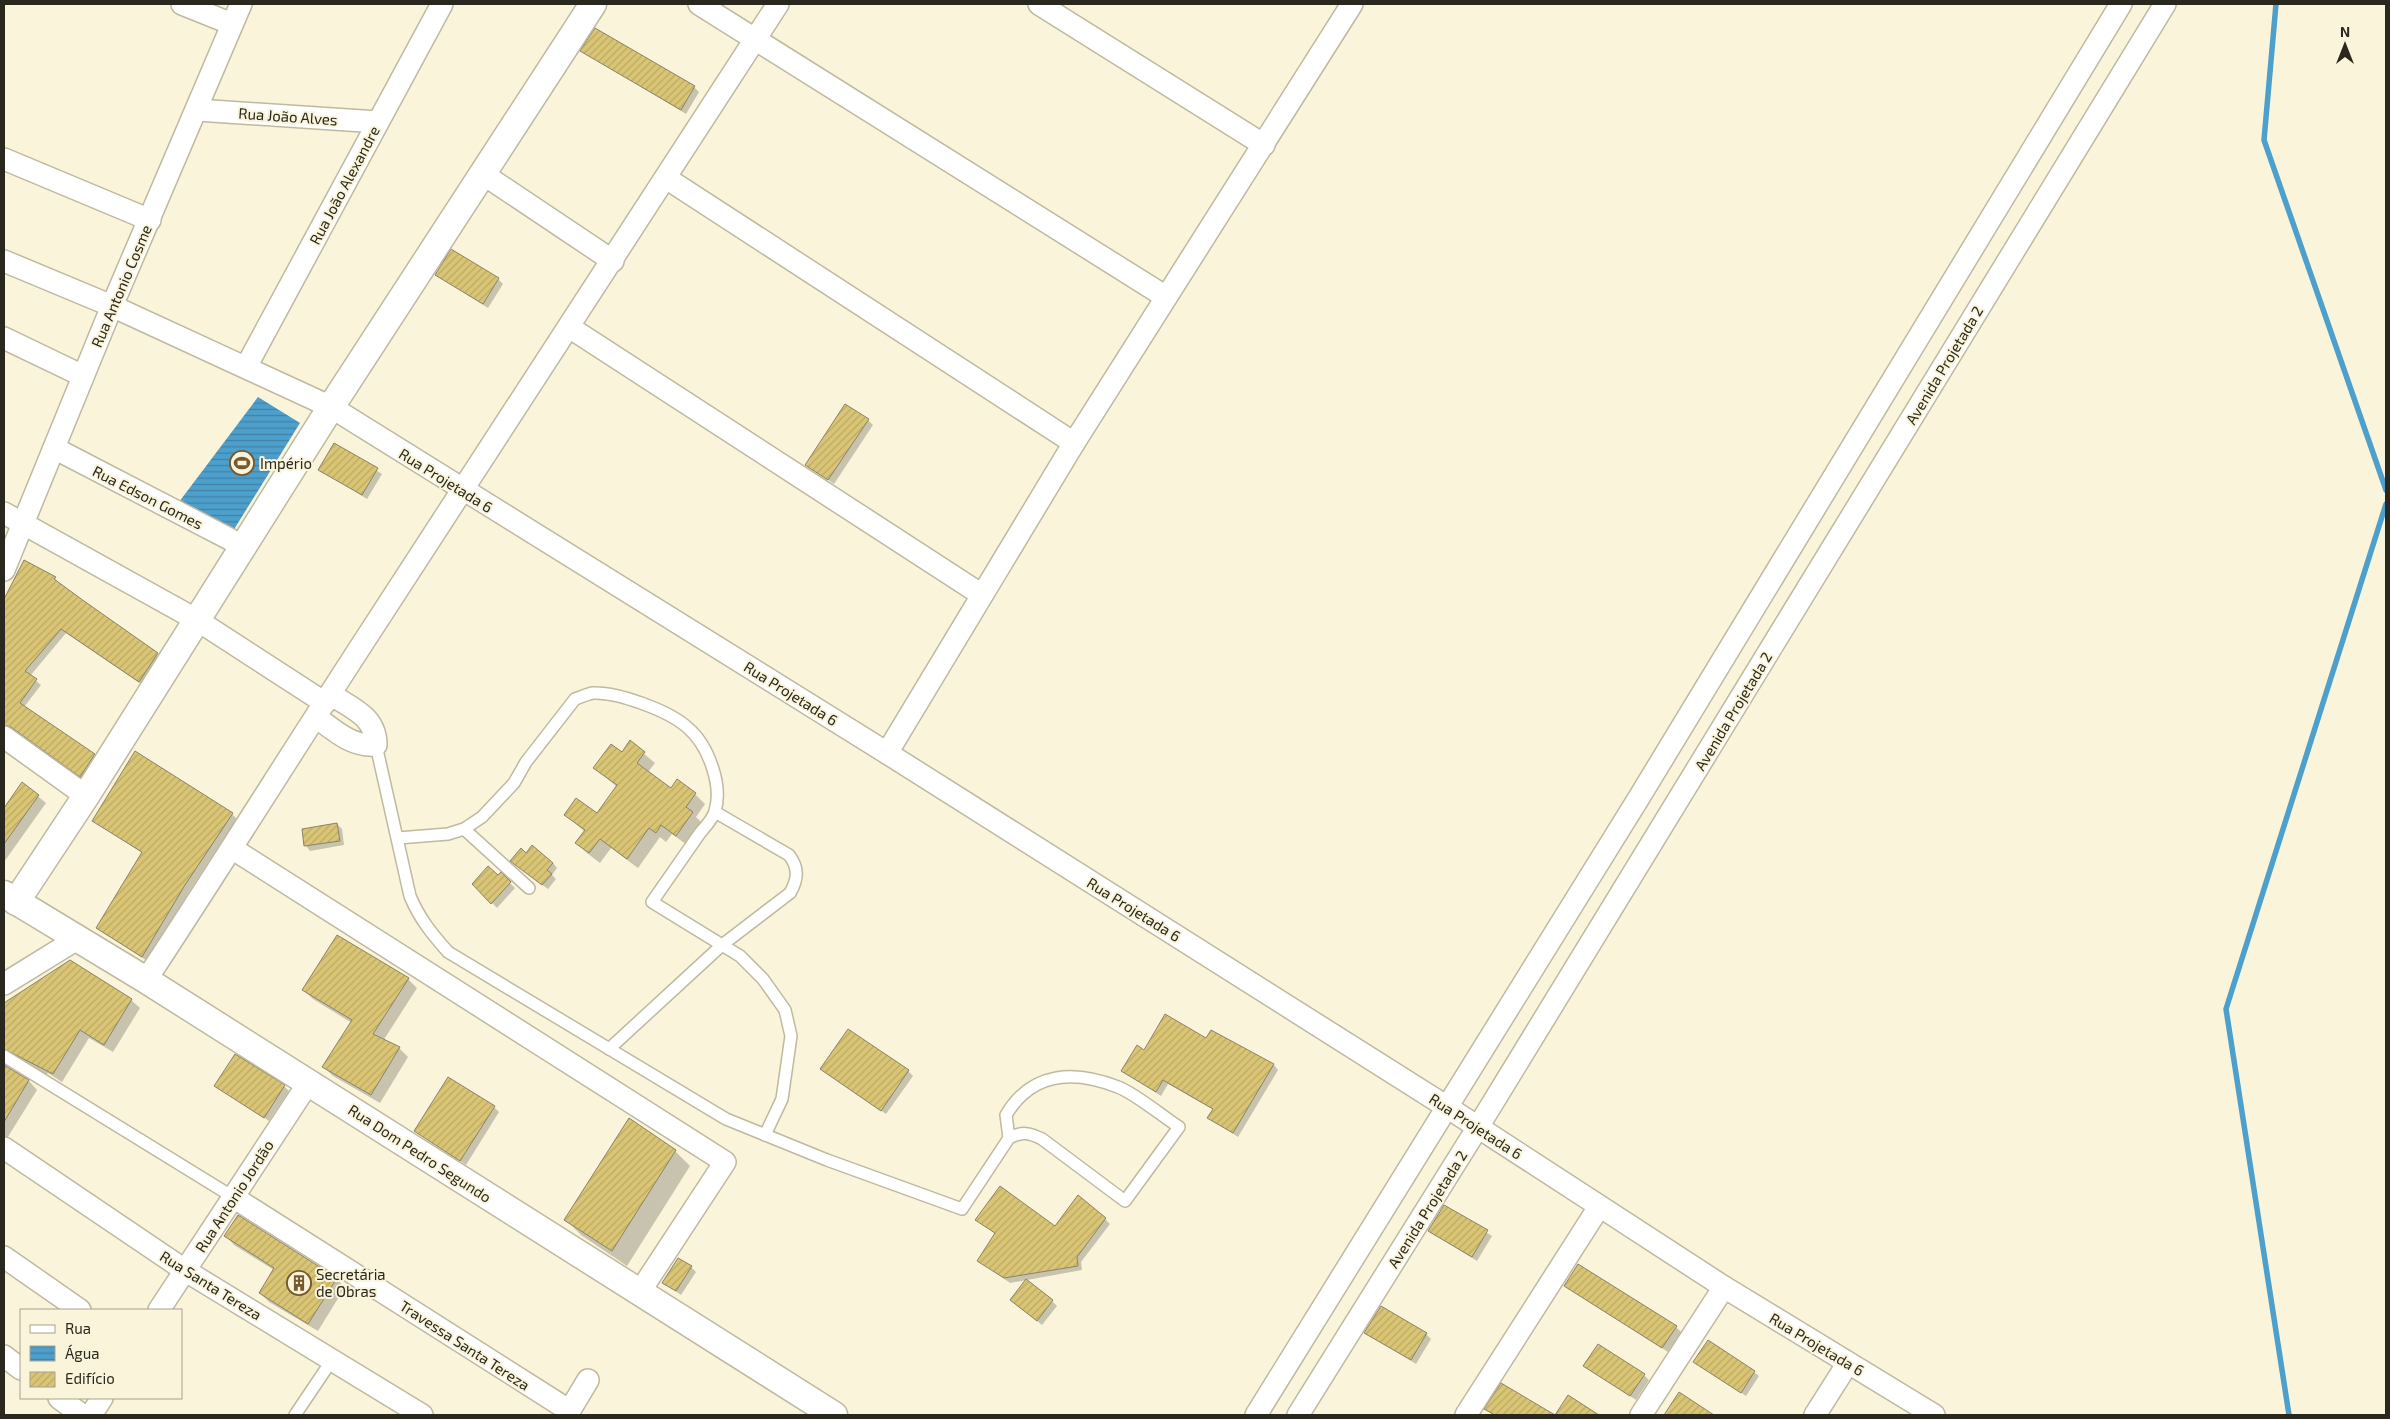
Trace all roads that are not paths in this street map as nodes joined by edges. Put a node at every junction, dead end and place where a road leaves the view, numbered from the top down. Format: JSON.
{"nodes":[{"id":1,"x":182,"y":4,"type":"edge"},
{"id":2,"x":241,"y":4,"type":"edge"},
{"id":3,"x":442,"y":4,"type":"edge"},
{"id":4,"x":593,"y":4,"type":"edge"},
{"id":5,"x":699,"y":4,"type":"edge"},
{"id":6,"x":778,"y":4,"type":"edge"},
{"id":7,"x":1038,"y":4,"type":"edge"},
{"id":8,"x":1352,"y":4,"type":"edge"},
{"id":9,"x":2121,"y":4,"type":"edge"},
{"id":10,"x":2165,"y":4,"type":"edge"},
{"id":11,"x":232,"y":24,"type":"junction"},
{"id":12,"x":755,"y":39,"type":"junction"},
{"id":13,"x":197,"y":110,"type":"junction"},
{"id":14,"x":378,"y":122,"type":"junction"},
{"id":15,"x":1264,"y":145,"type":"junction"},
{"id":16,"x":4,"y":159,"type":"edge"},
{"id":17,"x":483,"y":174,"type":"junction"},
{"id":18,"x":666,"y":178,"type":"junction"},
{"id":19,"x":150,"y":220,"type":"junction"},
{"id":20,"x":4,"y":261,"type":"edge"},
{"id":21,"x":613,"y":261,"type":"junction"},
{"id":22,"x":1166,"y":297,"type":"junction"},
{"id":23,"x":112,"y":306,"type":"junction"},
{"id":24,"x":569,"y":327,"type":"junction"},
{"id":25,"x":4,"y":338,"type":"edge"},
{"id":26,"x":246,"y":367,"type":"junction"},
{"id":27,"x":82,"y":376,"type":"junction"},
{"id":28,"x":331,"y":407,"type":"junction"},
{"id":29,"x":1074,"y":443,"type":"junction"},
{"id":30,"x":54,"y":448,"type":"junction"},
{"id":31,"x":462,"y":490,"type":"junction"},
{"id":32,"x":4,"y":512,"type":"edge"},
{"id":33,"x":24,"y":523,"type":"junction"},
{"id":34,"x":243,"y":546,"type":"junction"},
{"id":35,"x":4,"y":570,"type":"edge"},
{"id":36,"x":982,"y":596,"type":"junction"},
{"id":37,"x":197,"y":620,"type":"junction"},
{"id":38,"x":324,"y":705,"type":"junction"},
{"id":39,"x":4,"y":737,"type":"edge"},
{"id":40,"x":376,"y":745,"type":"junction"},
{"id":41,"x":888,"y":754,"type":"junction"},
{"id":42,"x":86,"y":796,"type":"junction"},
{"id":43,"x":715,"y":812,"type":"junction"},
{"id":44,"x":464,"y":830,"type":"junction"},
{"id":45,"x":398,"y":838,"type":"junction"},
{"id":46,"x":232,"y":849,"type":"junction"},
{"id":47,"x":529,"y":888,"type":"dead end"},
{"id":48,"x":10,"y":898,"type":"edge"},
{"id":49,"x":78,"y":939,"type":"junction"},
{"id":50,"x":722,"y":945,"type":"junction"},
{"id":51,"x":146,"y":980,"type":"junction"},
{"id":52,"x":4,"y":984,"type":"edge"},
{"id":53,"x":609,"y":1049,"type":"junction"},
{"id":54,"x":4,"y":1056,"type":"edge"},
{"id":55,"x":309,"y":1082,"type":"junction"},
{"id":56,"x":1447,"y":1107,"type":"junction"},
{"id":57,"x":1478,"y":1127,"type":"junction"},
{"id":58,"x":765,"y":1135,"type":"junction"},
{"id":59,"x":1009,"y":1138,"type":"junction"},
{"id":60,"x":4,"y":1148,"type":"edge"},
{"id":61,"x":234,"y":1197,"type":"junction"},
{"id":62,"x":1599,"y":1207,"type":"junction"},
{"id":63,"x":4,"y":1257,"type":"edge"},
{"id":64,"x":186,"y":1270,"type":"junction"},
{"id":65,"x":1724,"y":1287,"type":"junction"},
{"id":66,"x":639,"y":1293,"type":"junction"},
{"id":67,"x":79,"y":1309,"type":"edge"},
{"id":68,"x":160,"y":1309,"type":"edge"},
{"id":69,"x":4,"y":1356,"type":"edge"},
{"id":70,"x":332,"y":1360,"type":"junction"},
{"id":71,"x":1848,"y":1363,"type":"junction"},
{"id":72,"x":20,"y":1368,"type":"edge"},
{"id":73,"x":588,"y":1380,"type":"dead end"},
{"id":74,"x":60,"y":1399,"type":"edge"},
{"id":75,"x":101,"y":1399,"type":"edge"},
{"id":76,"x":568,"y":1413,"type":"edge"},
{"id":77,"x":82,"y":1415,"type":"edge"},
{"id":78,"x":91,"y":1415,"type":"edge"},
{"id":79,"x":294,"y":1415,"type":"edge"},
{"id":80,"x":422,"y":1415,"type":"edge"},
{"id":81,"x":834,"y":1415,"type":"edge"},
{"id":82,"x":1256,"y":1415,"type":"edge"},
{"id":83,"x":1298,"y":1415,"type":"edge"},
{"id":84,"x":1466,"y":1415,"type":"edge"},
{"id":85,"x":1642,"y":1415,"type":"edge"},
{"id":86,"x":1815,"y":1415,"type":"edge"},
{"id":87,"x":1934,"y":1415,"type":"edge"}],
"edges":[{"from":1,"to":11,"type":"street"},
{"from":2,"to":11,"type":"street","name":"Rua Antonio Cosme"},
{"from":3,"to":14,"type":"street","name":"Rua João Alexandre"},
{"from":4,"to":17,"type":"street"},
{"from":5,"to":12,"type":"street"},
{"from":6,"to":12,"type":"street"},
{"from":7,"to":15,"type":"street"},
{"from":8,"to":15,"type":"street"},
{"from":9,"to":56,"type":"street"},
{"from":10,"to":57,"type":"street","name":"Avenida Projetada 2"},
{"from":11,"to":13,"type":"street","name":"Rua Antonio Cosme"},
{"from":12,"to":18,"type":"street"},
{"from":12,"to":22,"type":"street"},
{"from":13,"to":14,"type":"street","name":"Rua João Alves"},
{"from":13,"to":19,"type":"street","name":"Rua Antonio Cosme"},
{"from":14,"to":26,"type":"street","name":"Rua João Alexandre"},
{"from":15,"to":22,"type":"street"},
{"from":16,"to":19,"type":"street"},
{"from":17,"to":21,"type":"street"},
{"from":17,"to":28,"type":"street"},
{"from":18,"to":21,"type":"street"},
{"from":18,"to":29,"type":"street"},
{"from":19,"to":23,"type":"street","name":"Rua Antonio Cosme"},
{"from":20,"to":23,"type":"street","name":"Rua Projetada 6"},
{"from":21,"to":24,"type":"street"},
{"from":22,"to":29,"type":"street"},
{"from":23,"to":26,"type":"street","name":"Rua Projetada 6"},
{"from":23,"to":27,"type":"street","name":"Rua Antonio Cosme"},
{"from":24,"to":31,"type":"street"},
{"from":24,"to":36,"type":"street"},
{"from":25,"to":27,"type":"street"},
{"from":26,"to":28,"type":"street","name":"Rua Projetada 6"},
{"from":27,"to":30,"type":"street","name":"Rua Antonio Cosme"},
{"from":28,"to":31,"type":"street","name":"Rua Projetada 6"},
{"from":28,"to":34,"type":"street"},
{"from":29,"to":36,"type":"street"},
{"from":30,"to":33,"type":"street","name":"Rua Antonio Cosme"},
{"from":30,"to":34,"type":"street","name":"Rua Edson Gomes"},
{"from":31,"to":38,"type":"street"},
{"from":31,"to":41,"type":"street","name":"Rua Projetada 6"},
{"from":32,"to":33,"type":"street"},
{"from":33,"to":35,"type":"street","name":"Rua Antonio Cosme"},
{"from":33,"to":37,"type":"street"},
{"from":34,"to":37,"type":"street"},
{"from":36,"to":41,"type":"street"},
{"from":37,"to":38,"type":"street"},
{"from":37,"to":42,"type":"street"},
{"from":38,"to":40,"type":"street"},
{"from":38,"to":40,"type":"street"},
{"from":38,"to":46,"type":"street"},
{"from":39,"to":42,"type":"street"},
{"from":40,"to":45,"type":"lane"},
{"from":41,"to":56,"type":"street","name":"Rua Projetada 6"},
{"from":42,"to":48,"type":"street"},
{"from":43,"to":44,"type":"lane"},
{"from":43,"to":50,"type":"lane"},
{"from":43,"to":50,"type":"lane"},
{"from":44,"to":45,"type":"lane"},
{"from":44,"to":47,"type":"lane"},
{"from":45,"to":53,"type":"lane"},
{"from":46,"to":51,"type":"street"},
{"from":46,"to":66,"type":"street"},
{"from":48,"to":49,"type":"street","name":"Rua Dom Pedro Segundo"},
{"from":49,"to":51,"type":"street","name":"Rua Dom Pedro Segundo"},
{"from":49,"to":52,"type":"street"},
{"from":50,"to":53,"type":"lane"},
{"from":50,"to":58,"type":"lane"},
{"from":51,"to":55,"type":"street","name":"Rua Dom Pedro Segundo"},
{"from":53,"to":58,"type":"lane"},
{"from":54,"to":61,"type":"lane"},
{"from":55,"to":61,"type":"street","name":"Rua Antonio Jordão"},
{"from":55,"to":66,"type":"street","name":"Rua Dom Pedro Segundo"},
{"from":56,"to":57,"type":"street","name":"Rua Projetada 6"},
{"from":56,"to":82,"type":"street"},
{"from":57,"to":62,"type":"street","name":"Rua Projetada 6"},
{"from":57,"to":83,"type":"street","name":"Avenida Projetada 2"},
{"from":58,"to":59,"type":"lane"},
{"from":59,"to":59,"type":"lane"},
{"from":60,"to":64,"type":"street","name":"Rua Santa Tereza"},
{"from":61,"to":64,"type":"street","name":"Rua Antonio Jordão"},
{"from":61,"to":76,"type":"street","name":"Travessa Santa Tereza"},
{"from":62,"to":65,"type":"street","name":"Rua Projetada 6"},
{"from":62,"to":84,"type":"street"},
{"from":63,"to":67,"type":"street"},
{"from":64,"to":68,"type":"street","name":"Rua Antonio Jordão"},
{"from":64,"to":70,"type":"street","name":"Rua Santa Tereza"},
{"from":65,"to":71,"type":"street","name":"Rua Projetada 6"},
{"from":65,"to":85,"type":"street"},
{"from":66,"to":81,"type":"street","name":"Rua Dom Pedro Segundo"},
{"from":69,"to":72,"type":"street"},
{"from":70,"to":79,"type":"lane"},
{"from":70,"to":80,"type":"street","name":"Rua Santa Tereza"},
{"from":71,"to":86,"type":"street"},
{"from":71,"to":87,"type":"street","name":"Rua Projetada 6"},
{"from":73,"to":76,"type":"street"},
{"from":74,"to":77,"type":"street"},
{"from":75,"to":78,"type":"street"}]}
